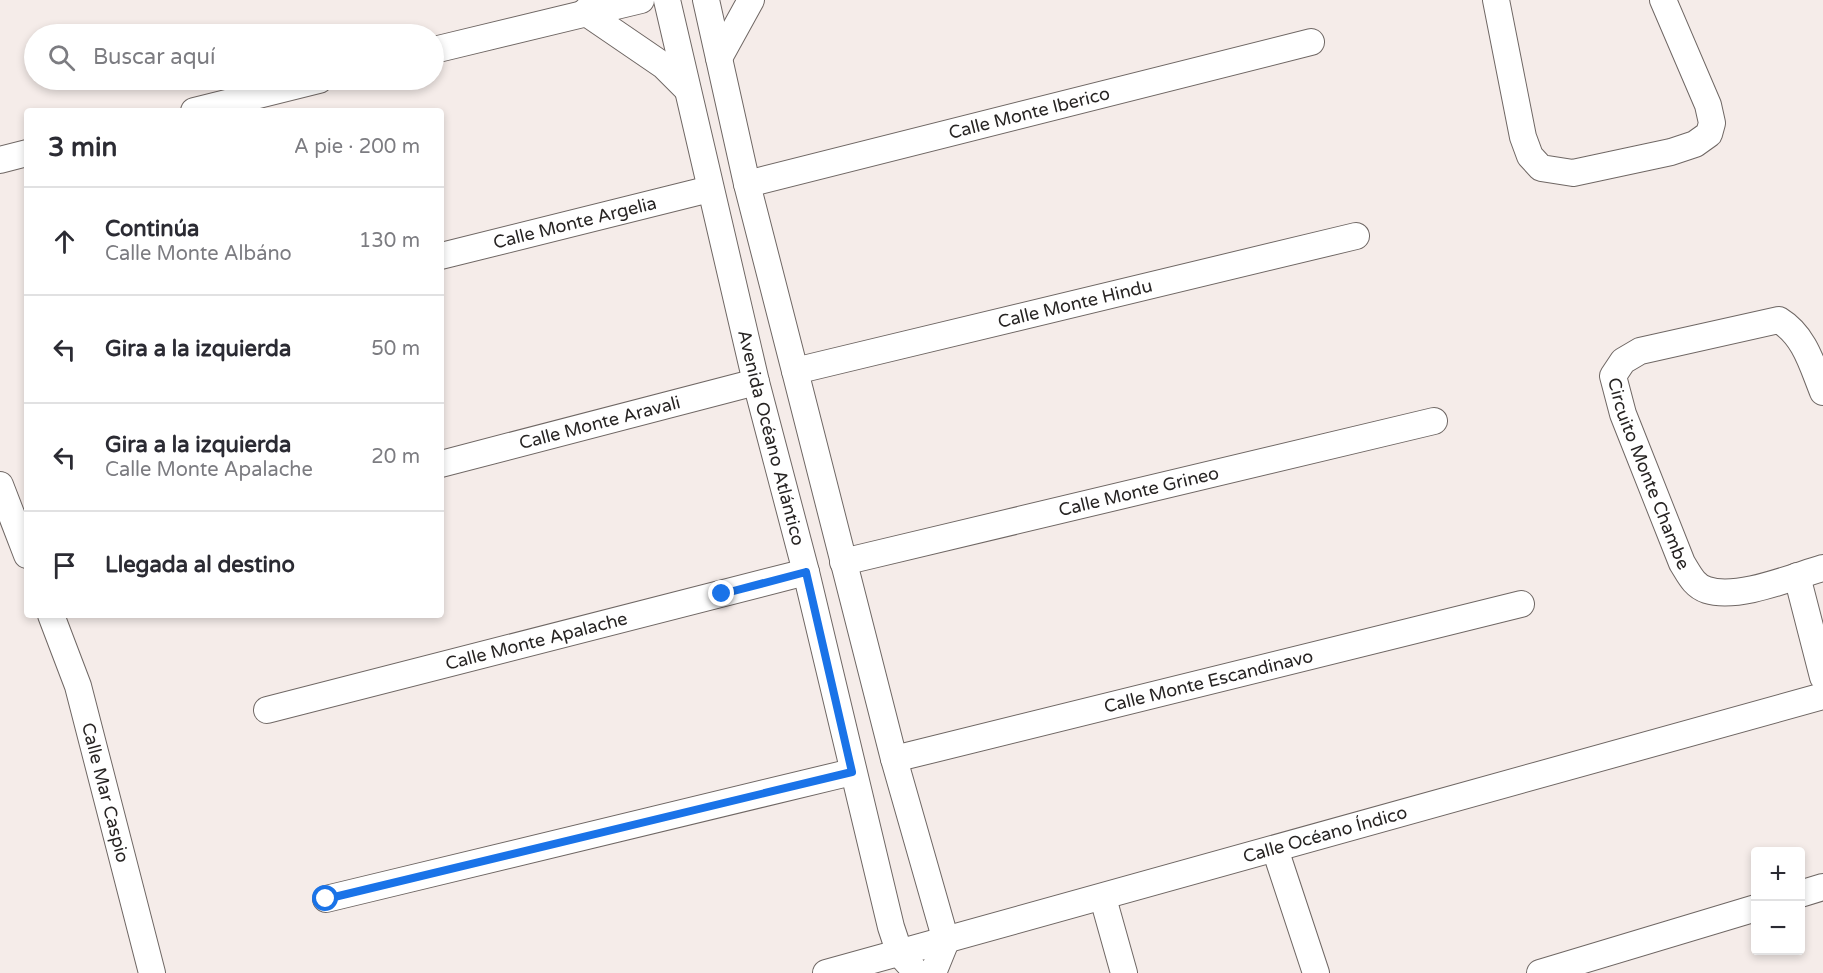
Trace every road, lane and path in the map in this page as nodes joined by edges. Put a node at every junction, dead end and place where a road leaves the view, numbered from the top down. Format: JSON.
{"nodes":[{"id":1,"x":641,"y":0,"type":"edge"},
{"id":2,"x":667,"y":0,"type":"edge"},
{"id":3,"x":706,"y":0,"type":"edge"},
{"id":4,"x":751,"y":0,"type":"edge"},
{"id":5,"x":1496,"y":0,"type":"edge"},
{"id":6,"x":1663,"y":0,"type":"edge"},
{"id":7,"x":591,"y":6,"type":"edge"},
{"id":8,"x":1311,"y":42,"type":"dead end"},
{"id":9,"x":444,"y":48,"type":"edge"},
{"id":10,"x":719,"y":58,"type":"junction"},
{"id":11,"x":687,"y":89,"type":"junction"},
{"id":12,"x":279,"y":90,"type":"edge"},
{"id":13,"x":206,"y":108,"type":"edge"},
{"id":14,"x":24,"y":154,"type":"edge"},
{"id":15,"x":0,"y":160,"type":"edge"},
{"id":16,"x":747,"y":184,"type":"junction"},
{"id":17,"x":710,"y":189,"type":"junction"},
{"id":18,"x":1356,"y":236,"type":"dead end"},
{"id":19,"x":444,"y":255,"type":"edge"},
{"id":20,"x":795,"y":371,"type":"junction"},
{"id":21,"x":756,"y":382,"type":"junction"},
{"id":22,"x":1823,"y":392,"type":"edge"},
{"id":23,"x":1434,"y":421,"type":"dead end"},
{"id":24,"x":444,"y":463,"type":"edge"},
{"id":25,"x":0,"y":485,"type":"edge"},
{"id":26,"x":24,"y":547,"type":"edge"},
{"id":27,"x":843,"y":562,"type":"junction"},
{"id":28,"x":1823,"y":568,"type":"edge"},
{"id":29,"x":806,"y":572,"type":"junction"},
{"id":30,"x":1797,"y":576,"type":"junction"},
{"id":31,"x":1521,"y":604,"type":"dead end"},
{"id":32,"x":52,"y":618,"type":"edge"},
{"id":33,"x":1823,"y":677,"type":"edge"},
{"id":34,"x":1823,"y":696,"type":"edge"},
{"id":35,"x":267,"y":710,"type":"dead end"},
{"id":36,"x":894,"y":759,"type":"junction"},
{"id":37,"x":852,"y":772,"type":"junction"},
{"id":38,"x":1275,"y":849,"type":"junction"},
{"id":39,"x":1823,"y":887,"type":"edge"},
{"id":40,"x":1805,"y":892,"type":"edge"},
{"id":41,"x":1103,"y":898,"type":"junction"},
{"id":42,"x":326,"y":899,"type":"dead end"},
{"id":43,"x":1751,"y":909,"type":"edge"},
{"id":44,"x":946,"y":941,"type":"junction"},
{"id":45,"x":900,"y":954,"type":"junction"},
{"id":46,"x":152,"y":973,"type":"edge"},
{"id":47,"x":826,"y":973,"type":"edge"},
{"id":48,"x":917,"y":973,"type":"edge"},
{"id":49,"x":933,"y":973,"type":"edge"},
{"id":50,"x":1124,"y":973,"type":"edge"},
{"id":51,"x":1316,"y":973,"type":"edge"},
{"id":52,"x":1540,"y":973,"type":"edge"}],
"edges":[{"from":1,"to":7,"type":"street"},
{"from":2,"to":11,"type":"street","name":"Avenida Océano Atlántico"},
{"from":3,"to":10,"type":"street"},
{"from":4,"to":10,"type":"street"},
{"from":5,"to":6,"type":"street"},
{"from":7,"to":9,"type":"street"},
{"from":7,"to":11,"type":"street"},
{"from":8,"to":16,"type":"street","name":"Calle Monte Iberico"},
{"from":10,"to":16,"type":"street"},
{"from":11,"to":17,"type":"street","name":"Avenida Océano Atlántico"},
{"from":12,"to":13,"type":"street"},
{"from":14,"to":15,"type":"street"},
{"from":16,"to":20,"type":"street"},
{"from":17,"to":19,"type":"street","name":"Calle Monte Argelia"},
{"from":17,"to":21,"type":"street","name":"Avenida Océano Atlántico"},
{"from":18,"to":20,"type":"street","name":"Calle Monte Hindu"},
{"from":20,"to":27,"type":"street"},
{"from":21,"to":24,"type":"street","name":"Calle Monte Aravali"},
{"from":21,"to":29,"type":"street","name":"Avenida Océano Atlántico"},
{"from":22,"to":30,"type":"street","name":"Circuito Monte Chambe"},
{"from":23,"to":27,"type":"street","name":"Calle Monte Grineo"},
{"from":25,"to":26,"type":"street"},
{"from":27,"to":36,"type":"street"},
{"from":28,"to":30,"type":"street","name":"Circuito Monte Chambe"},
{"from":29,"to":35,"type":"street","name":"Calle Monte Apalache"},
{"from":29,"to":37,"type":"street","name":"Avenida Océano Atlántico"},
{"from":30,"to":33,"type":"street"},
{"from":31,"to":36,"type":"street","name":"Calle Monte Escandinavo"},
{"from":32,"to":46,"type":"street","name":"Calle Mar Caspio"},
{"from":34,"to":38,"type":"street","name":"Calle Océano Índico"},
{"from":36,"to":44,"type":"street"},
{"from":37,"to":42,"type":"street"},
{"from":37,"to":45,"type":"street","name":"Avenida Océano Atlántico"},
{"from":38,"to":41,"type":"street","name":"Calle Océano Índico"},
{"from":38,"to":51,"type":"street"},
{"from":39,"to":40,"type":"street"},
{"from":41,"to":44,"type":"street","name":"Calle Océano Índico"},
{"from":41,"to":50,"type":"street"},
{"from":43,"to":52,"type":"street"},
{"from":44,"to":45,"type":"street","name":"Calle Océano Índico"},
{"from":44,"to":49,"type":"street"},
{"from":45,"to":47,"type":"street","name":"Calle Océano Índico"},
{"from":45,"to":48,"type":"street","name":"Avenida Océano Atlántico"}]}
